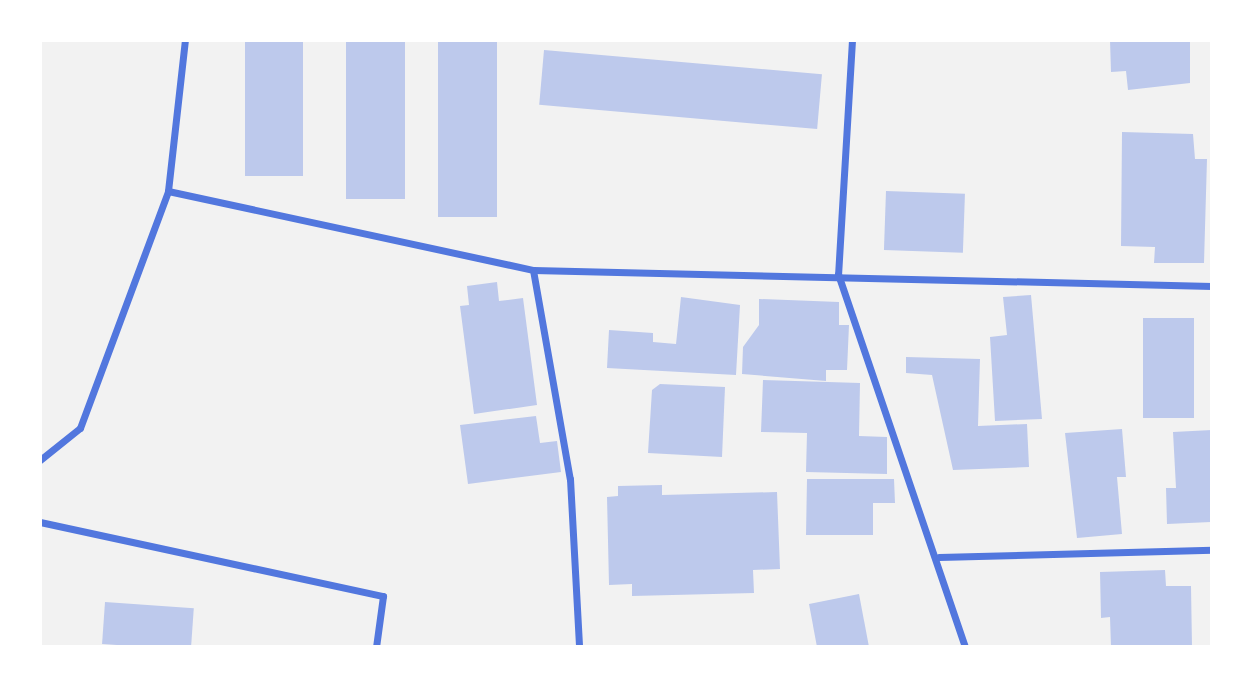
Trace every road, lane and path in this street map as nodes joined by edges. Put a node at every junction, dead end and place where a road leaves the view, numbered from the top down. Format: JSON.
{"nodes":[{"id":1,"x":185,"y":40,"type":"edge"},
{"id":2,"x":852,"y":40,"type":"edge"},
{"id":3,"x":169,"y":191,"type":"junction"},
{"id":4,"x":533,"y":270,"type":"junction"},
{"id":5,"x":838,"y":274,"type":"junction"},
{"id":6,"x":1212,"y":286,"type":"edge"},
{"id":7,"x":40,"y":460,"type":"edge"},
{"id":8,"x":40,"y":522,"type":"edge"},
{"id":9,"x":1212,"y":550,"type":"edge"},
{"id":10,"x":939,"y":557,"type":"junction"},
{"id":11,"x":376,"y":647,"type":"edge"},
{"id":12,"x":579,"y":647,"type":"edge"},
{"id":13,"x":965,"y":647,"type":"edge"}],
"edges":[{"from":1,"to":3,"type":"street"},
{"from":2,"to":5,"type":"street"},
{"from":3,"to":4,"type":"street"},
{"from":3,"to":7,"type":"street"},
{"from":4,"to":5,"type":"street"},
{"from":4,"to":12,"type":"street"},
{"from":5,"to":6,"type":"street"},
{"from":5,"to":10,"type":"street"},
{"from":8,"to":11,"type":"street"},
{"from":9,"to":10,"type":"street"},
{"from":10,"to":13,"type":"street"}]}
